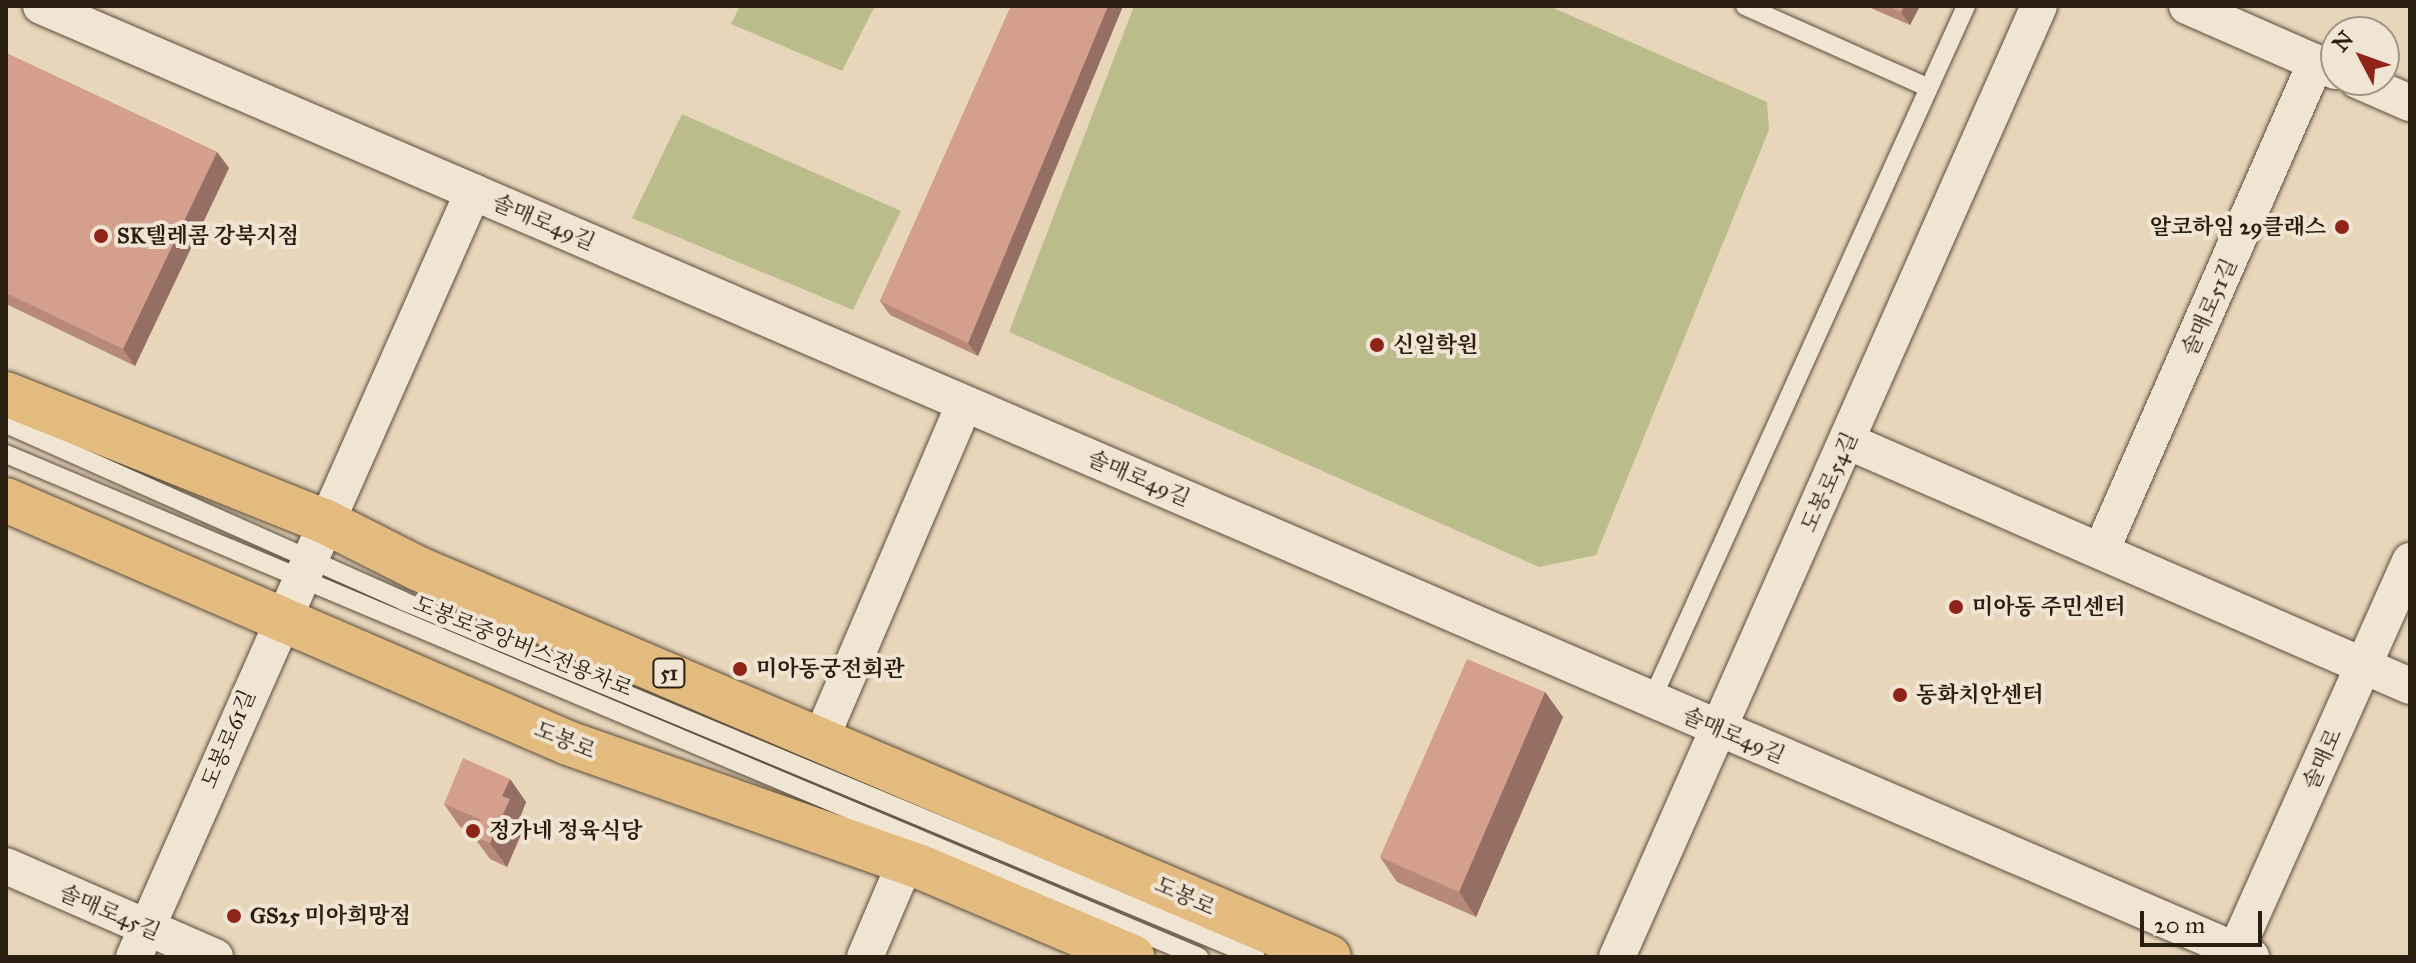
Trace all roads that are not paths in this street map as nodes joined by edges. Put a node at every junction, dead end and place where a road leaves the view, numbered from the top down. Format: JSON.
{"nodes":[{"id":1,"x":41,"y":6,"type":"edge"},
{"id":2,"x":1745,"y":6,"type":"edge"},
{"id":3,"x":1966,"y":6,"type":"edge"},
{"id":4,"x":2039,"y":6,"type":"edge"},
{"id":5,"x":2187,"y":6,"type":"edge"},
{"id":6,"x":2320,"y":64,"type":"edge"},
{"id":7,"x":2320,"y":80,"type":"edge"},
{"id":8,"x":1929,"y":88,"type":"junction"},
{"id":9,"x":473,"y":192,"type":"junction"},
{"id":10,"x":9,"y":404,"type":"edge"},
{"id":11,"x":964,"y":404,"type":"junction"},
{"id":12,"x":1847,"y":441,"type":"junction"},
{"id":13,"x":6,"y":454,"type":"edge"},
{"id":14,"x":6,"y":500,"type":"edge"},
{"id":15,"x":2101,"y":551,"type":"junction"},
{"id":16,"x":2410,"y":561,"type":"edge"},
{"id":17,"x":302,"y":568,"type":"junction"},
{"id":18,"x":2364,"y":663,"type":"junction"},
{"id":19,"x":2410,"y":686,"type":"edge"},
{"id":20,"x":1652,"y":699,"type":"junction"},
{"id":21,"x":1720,"y":729,"type":"junction"},
{"id":22,"x":822,"y":736,"type":"junction"},
{"id":23,"x":746,"y":805,"type":"junction"},
{"id":24,"x":906,"y":861,"type":"junction"},
{"id":25,"x":979,"y":863,"type":"junction"},
{"id":26,"x":6,"y":866,"type":"edge"},
{"id":27,"x":1053,"y":895,"type":"junction"},
{"id":28,"x":141,"y":942,"type":"edge"},
{"id":29,"x":2240,"y":955,"type":"edge"},
{"id":30,"x":215,"y":957,"type":"edge"},
{"id":31,"x":865,"y":957,"type":"edge"},
{"id":32,"x":1132,"y":957,"type":"edge"},
{"id":33,"x":1174,"y":957,"type":"edge"},
{"id":34,"x":1199,"y":957,"type":"edge"},
{"id":35,"x":1256,"y":957,"type":"edge"},
{"id":36,"x":1329,"y":957,"type":"edge"},
{"id":37,"x":1617,"y":957,"type":"edge"}],
"edges":[{"from":1,"to":9,"type":"street","name":"솔매로49길"},
{"from":2,"to":8,"type":"lane"},
{"from":3,"to":8,"type":"lane"},
{"from":4,"to":12,"type":"street","name":"도봉로54길"},
{"from":5,"to":6,"type":"street"},
{"from":7,"to":15,"type":"street","name":"솔매로51길"},
{"from":8,"to":20,"type":"lane"},
{"from":9,"to":11,"type":"street","name":"솔매로49길"},
{"from":9,"to":17,"type":"street"},
{"from":10,"to":17,"type":"main road","name":"도봉로","number":"51"},
{"from":11,"to":20,"type":"street","name":"솔매로49길"},
{"from":11,"to":22,"type":"street"},
{"from":12,"to":15,"type":"street"},
{"from":12,"to":21,"type":"street","name":"도봉로54길"},
{"from":13,"to":17,"type":"lane","name":"도봉로중앙버스전용차로"},
{"from":14,"to":17,"type":"main road","name":"도봉로","number":"51"},
{"from":15,"to":18,"type":"street"},
{"from":16,"to":18,"type":"street","name":"솔매로"},
{"from":17,"to":22,"type":"main road","name":"도봉로","number":"51"},
{"from":17,"to":23,"type":"main road","name":"도봉로","number":"51"},
{"from":17,"to":25,"type":"lane","name":"도봉로중앙버스전용차로"},
{"from":17,"to":28,"type":"street","name":"도봉로61길"},
{"from":17,"to":35,"type":"lane"},
{"from":18,"to":19,"type":"street"},
{"from":18,"to":29,"type":"street","name":"솔매로"},
{"from":20,"to":21,"type":"street","name":"솔매로49길"},
{"from":21,"to":29,"type":"street","name":"솔매로49길"},
{"from":21,"to":37,"type":"street","name":"도봉로54길"},
{"from":22,"to":36,"type":"main road","name":"도봉로","number":"51"},
{"from":23,"to":24,"type":"main road","name":"도봉로","number":"51"},
{"from":23,"to":25,"type":"lane"},
{"from":24,"to":31,"type":"street"},
{"from":24,"to":32,"type":"main road","name":"도봉로","number":"51"},
{"from":25,"to":27,"type":"lane","name":"도봉로중앙버스전용차로"},
{"from":26,"to":28,"type":"street","name":"솔매로45길"},
{"from":27,"to":33,"type":"lane"},
{"from":27,"to":34,"type":"lane","name":"도봉로중앙버스전용차로"},
{"from":28,"to":30,"type":"street","name":"솔매로45길"}]}
